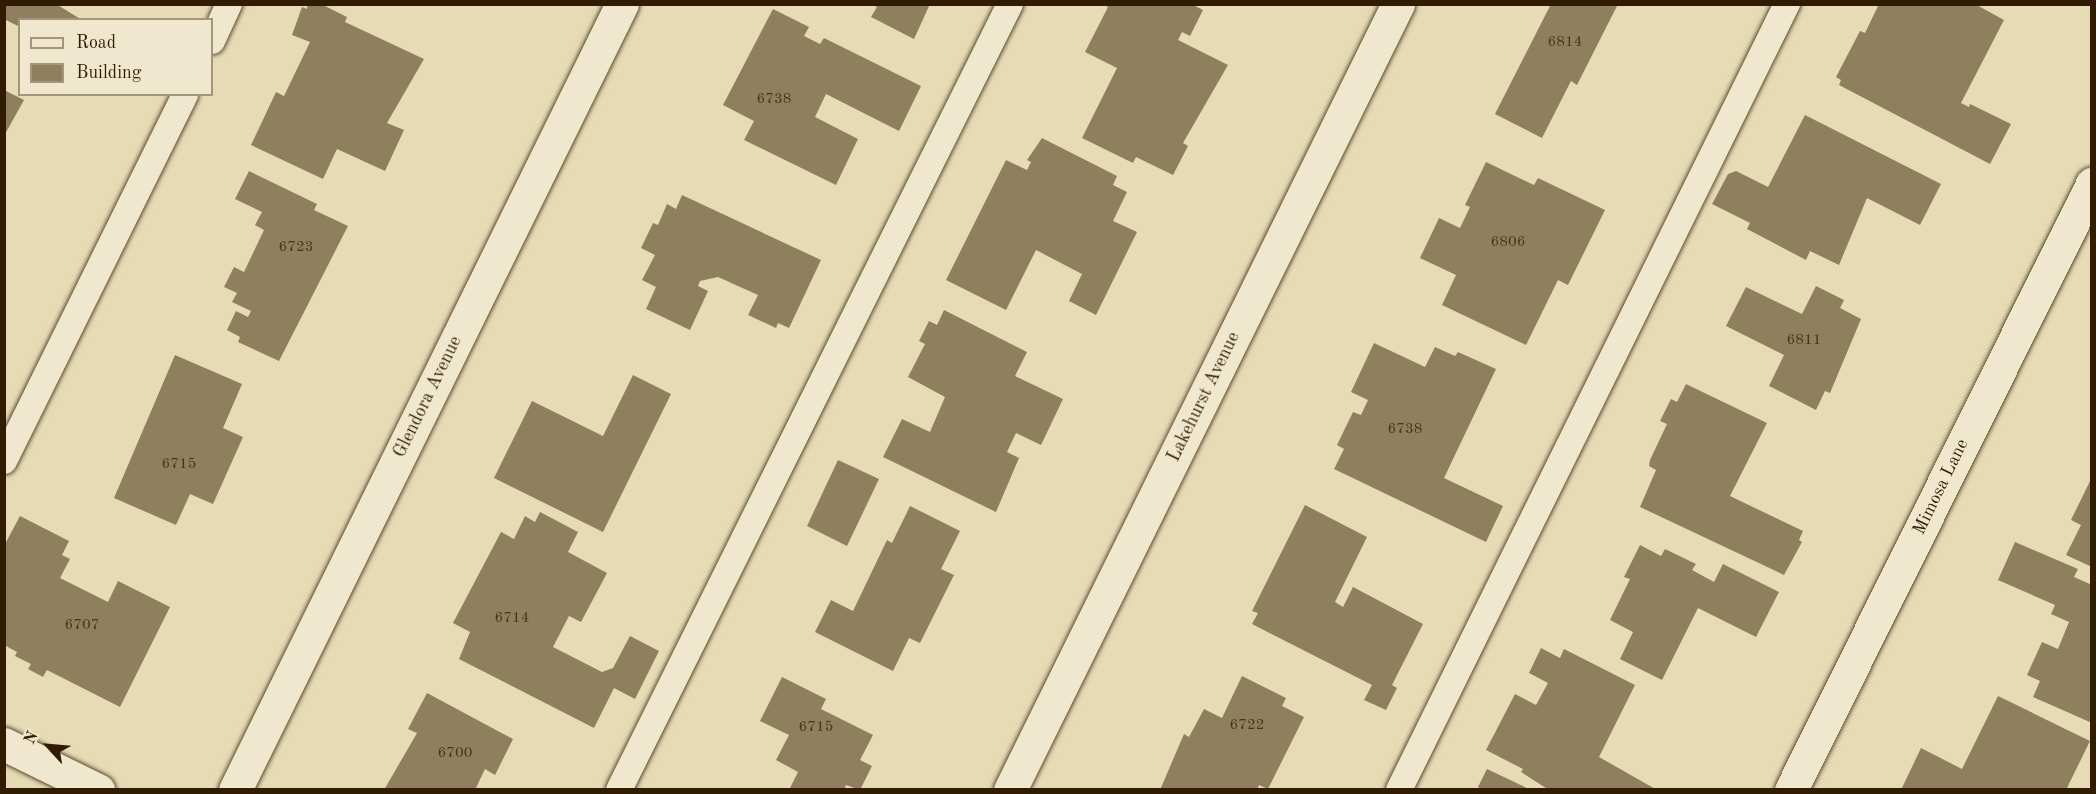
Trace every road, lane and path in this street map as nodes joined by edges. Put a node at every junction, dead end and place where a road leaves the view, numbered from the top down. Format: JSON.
{"nodes":[{"id":1,"x":229,"y":4,"type":"edge"},
{"id":2,"x":622,"y":4,"type":"edge"},
{"id":3,"x":1010,"y":4,"type":"edge"},
{"id":4,"x":1398,"y":4,"type":"edge"},
{"id":5,"x":1787,"y":4,"type":"edge"},
{"id":6,"x":213,"y":39,"type":"edge"},
{"id":7,"x":184,"y":96,"type":"edge"},
{"id":8,"x":2091,"y":184,"type":"edge"},
{"id":9,"x":4,"y":461,"type":"edge"},
{"id":10,"x":4,"y":744,"type":"edge"},
{"id":11,"x":98,"y":789,"type":"edge"},
{"id":12,"x":235,"y":789,"type":"edge"},
{"id":13,"x":619,"y":789,"type":"edge"},
{"id":14,"x":1010,"y":789,"type":"edge"},
{"id":15,"x":1399,"y":789,"type":"edge"},
{"id":16,"x":1791,"y":789,"type":"edge"}],
"edges":[{"from":1,"to":6,"type":"lane"},
{"from":2,"to":12,"type":"street","name":"Glendora Avenue"},
{"from":3,"to":13,"type":"lane"},
{"from":4,"to":14,"type":"street","name":"Lakehurst Avenue"},
{"from":5,"to":15,"type":"lane"},
{"from":7,"to":9,"type":"lane"},
{"from":8,"to":16,"type":"street","name":"Mimosa Lane"},
{"from":10,"to":11,"type":"street"}]}
